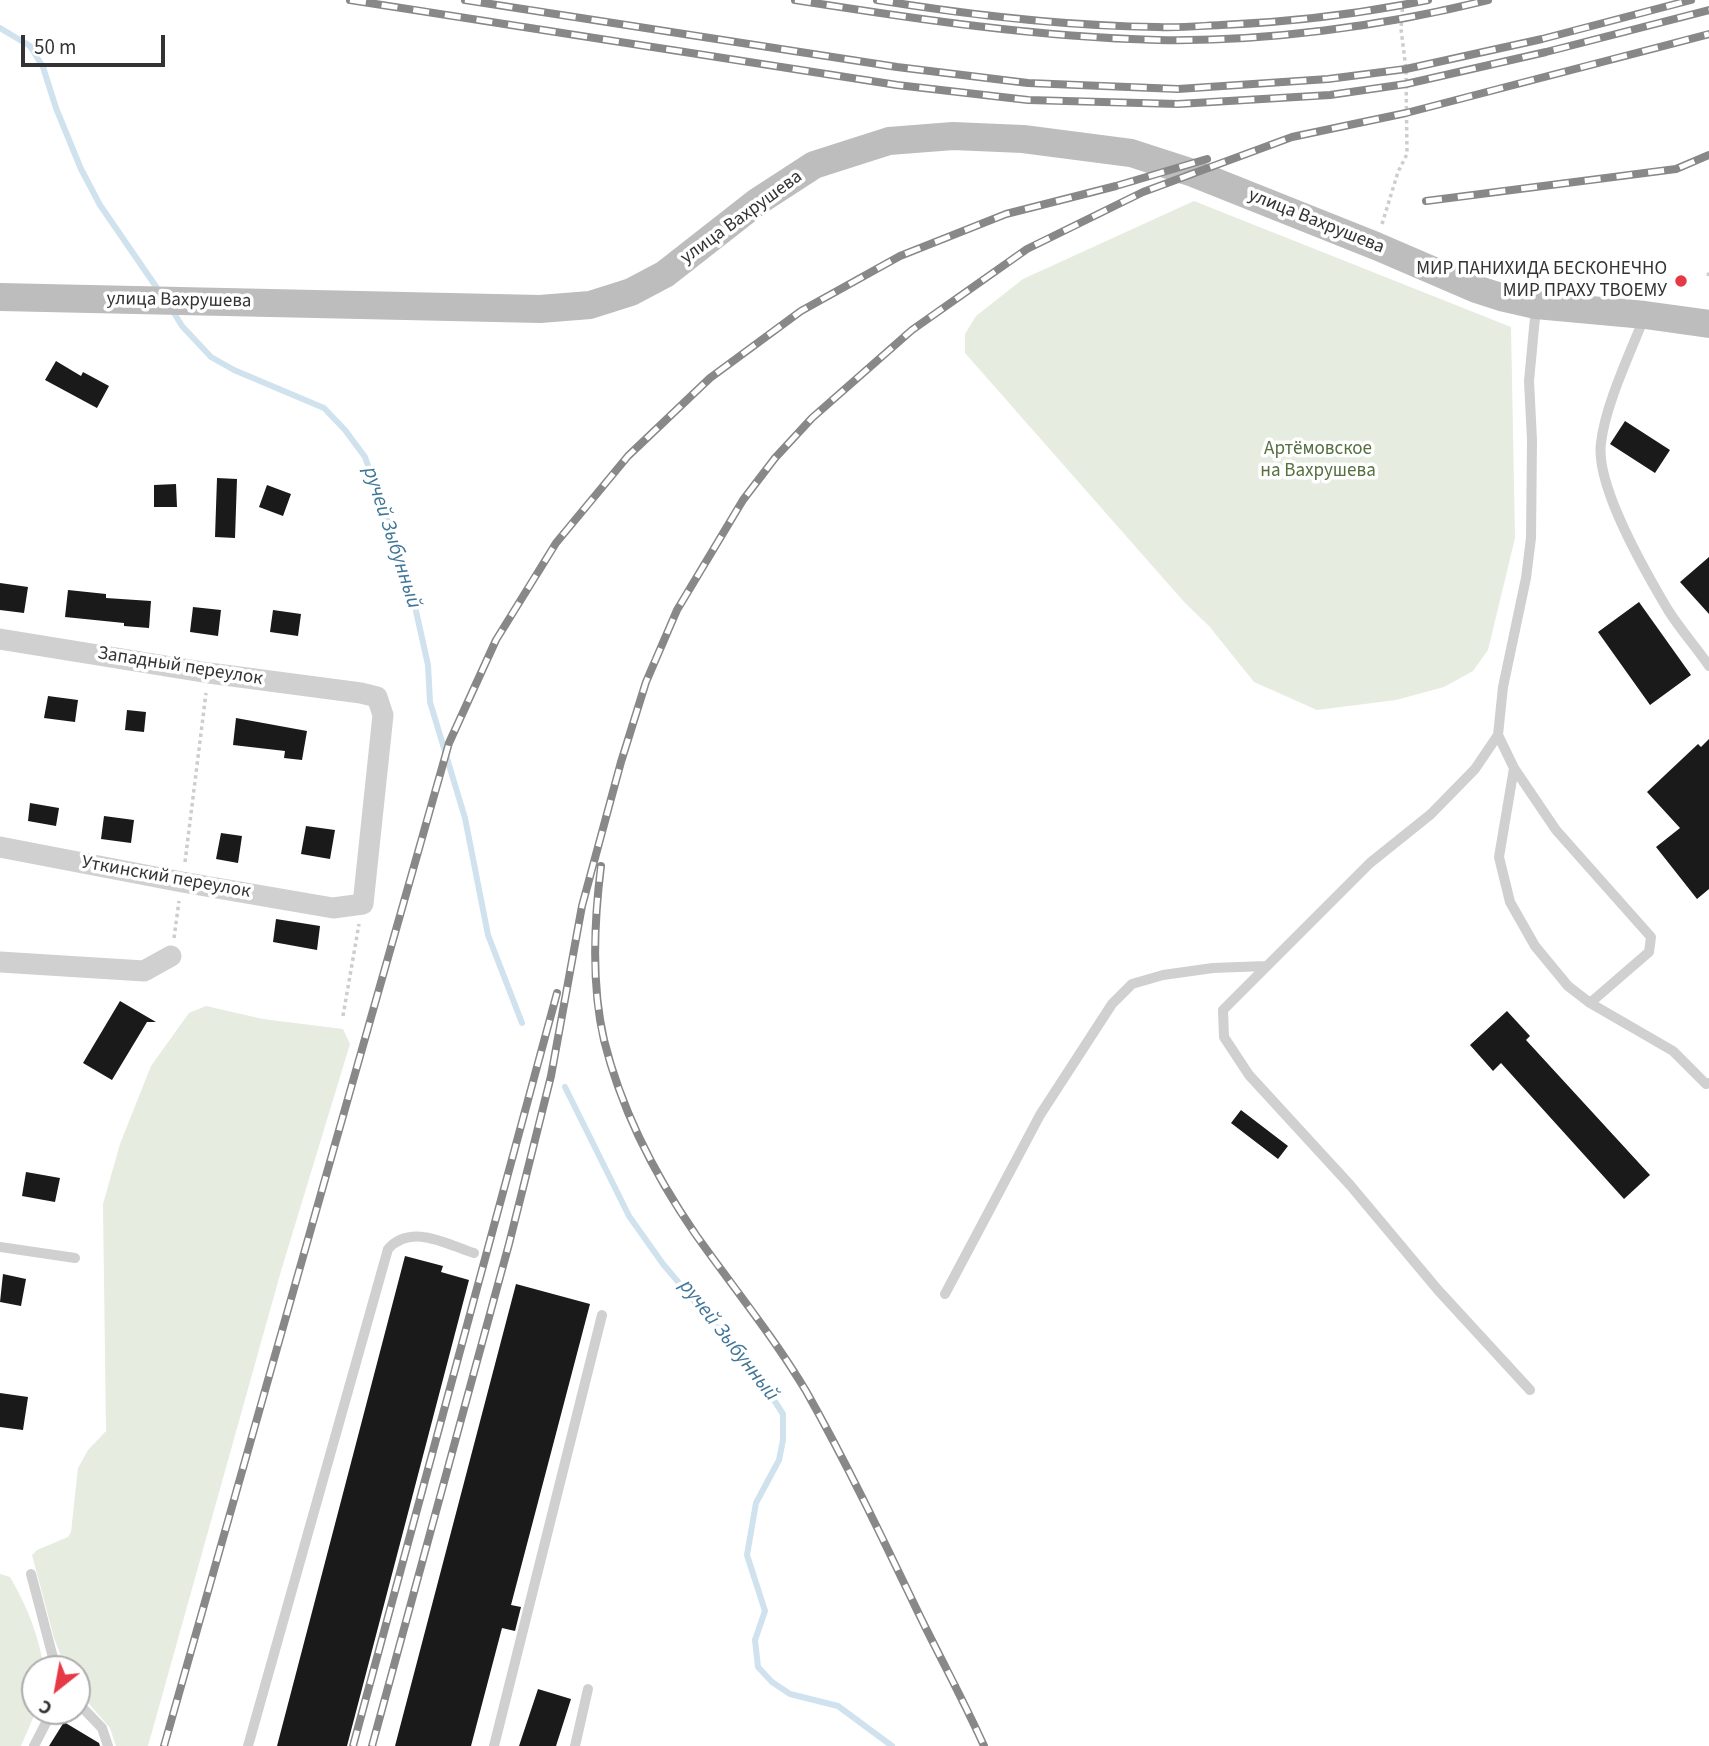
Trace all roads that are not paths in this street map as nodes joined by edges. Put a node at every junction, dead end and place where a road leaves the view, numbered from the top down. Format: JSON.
{"nodes":[{"id":1,"x":0,"y":297,"type":"edge"},
{"id":2,"x":1536,"y":304,"type":"junction"},
{"id":3,"x":1645,"y":315,"type":"junction"},
{"id":4,"x":1709,"y":324,"type":"edge"},
{"id":5,"x":0,"y":639,"type":"edge"},
{"id":6,"x":1709,"y":666,"type":"edge"},
{"id":7,"x":1498,"y":735,"type":"junction"},
{"id":8,"x":1514,"y":768,"type":"junction"},
{"id":9,"x":0,"y":847,"type":"edge"},
{"id":10,"x":363,"y":904,"type":"joint"},
{"id":11,"x":171,"y":956,"type":"road end"},
{"id":12,"x":0,"y":962,"type":"edge"},
{"id":13,"x":1266,"y":967,"type":"junction"},
{"id":14,"x":1590,"y":1003,"type":"junction"},
{"id":15,"x":1708,"y":1085,"type":"edge"},
{"id":16,"x":0,"y":1247,"type":"edge"},
{"id":17,"x":474,"y":1253,"type":"dead end"},
{"id":18,"x":75,"y":1258,"type":"dead end"},
{"id":19,"x":946,"y":1294,"type":"dead end"},
{"id":20,"x":602,"y":1315,"type":"dead end"},
{"id":21,"x":1530,"y":1391,"type":"dead end"},
{"id":22,"x":31,"y":1574,"type":"dead end"},
{"id":23,"x":53,"y":1655,"type":"edge"},
{"id":24,"x":588,"y":1689,"type":"dead end"},
{"id":25,"x":91,"y":1717,"type":"edge"},
{"id":26,"x":45,"y":1725,"type":"edge"},
{"id":27,"x":34,"y":1746,"type":"edge"},
{"id":28,"x":108,"y":1746,"type":"edge"},
{"id":29,"x":248,"y":1746,"type":"edge"},
{"id":30,"x":495,"y":1746,"type":"edge"},
{"id":31,"x":575,"y":1746,"type":"edge"}],
"edges":[{"from":1,"to":2,"type":"main road","name":"улица Вахрушева"},
{"from":2,"to":3,"type":"main road","name":"улица Вахрушева"},
{"from":2,"to":7,"type":"lane"},
{"from":3,"to":4,"type":"main road","name":"улица Вахрушева"},
{"from":3,"to":6,"type":"lane"},
{"from":5,"to":10,"type":"street","name":"Западный переулок"},
{"from":7,"to":8,"type":"lane"},
{"from":7,"to":13,"type":"lane"},
{"from":8,"to":14,"type":"lane"},
{"from":8,"to":14,"type":"lane"},
{"from":9,"to":10,"type":"street","name":"Уткинский переулок"},
{"from":11,"to":12,"type":"street"},
{"from":13,"to":19,"type":"lane"},
{"from":13,"to":21,"type":"lane"},
{"from":14,"to":15,"type":"lane"},
{"from":16,"to":18,"type":"lane"},
{"from":17,"to":29,"type":"lane"},
{"from":20,"to":30,"type":"lane"},
{"from":22,"to":23,"type":"lane"},
{"from":24,"to":31,"type":"lane"},
{"from":25,"to":28,"type":"lane"},
{"from":26,"to":27,"type":"lane"}]}
